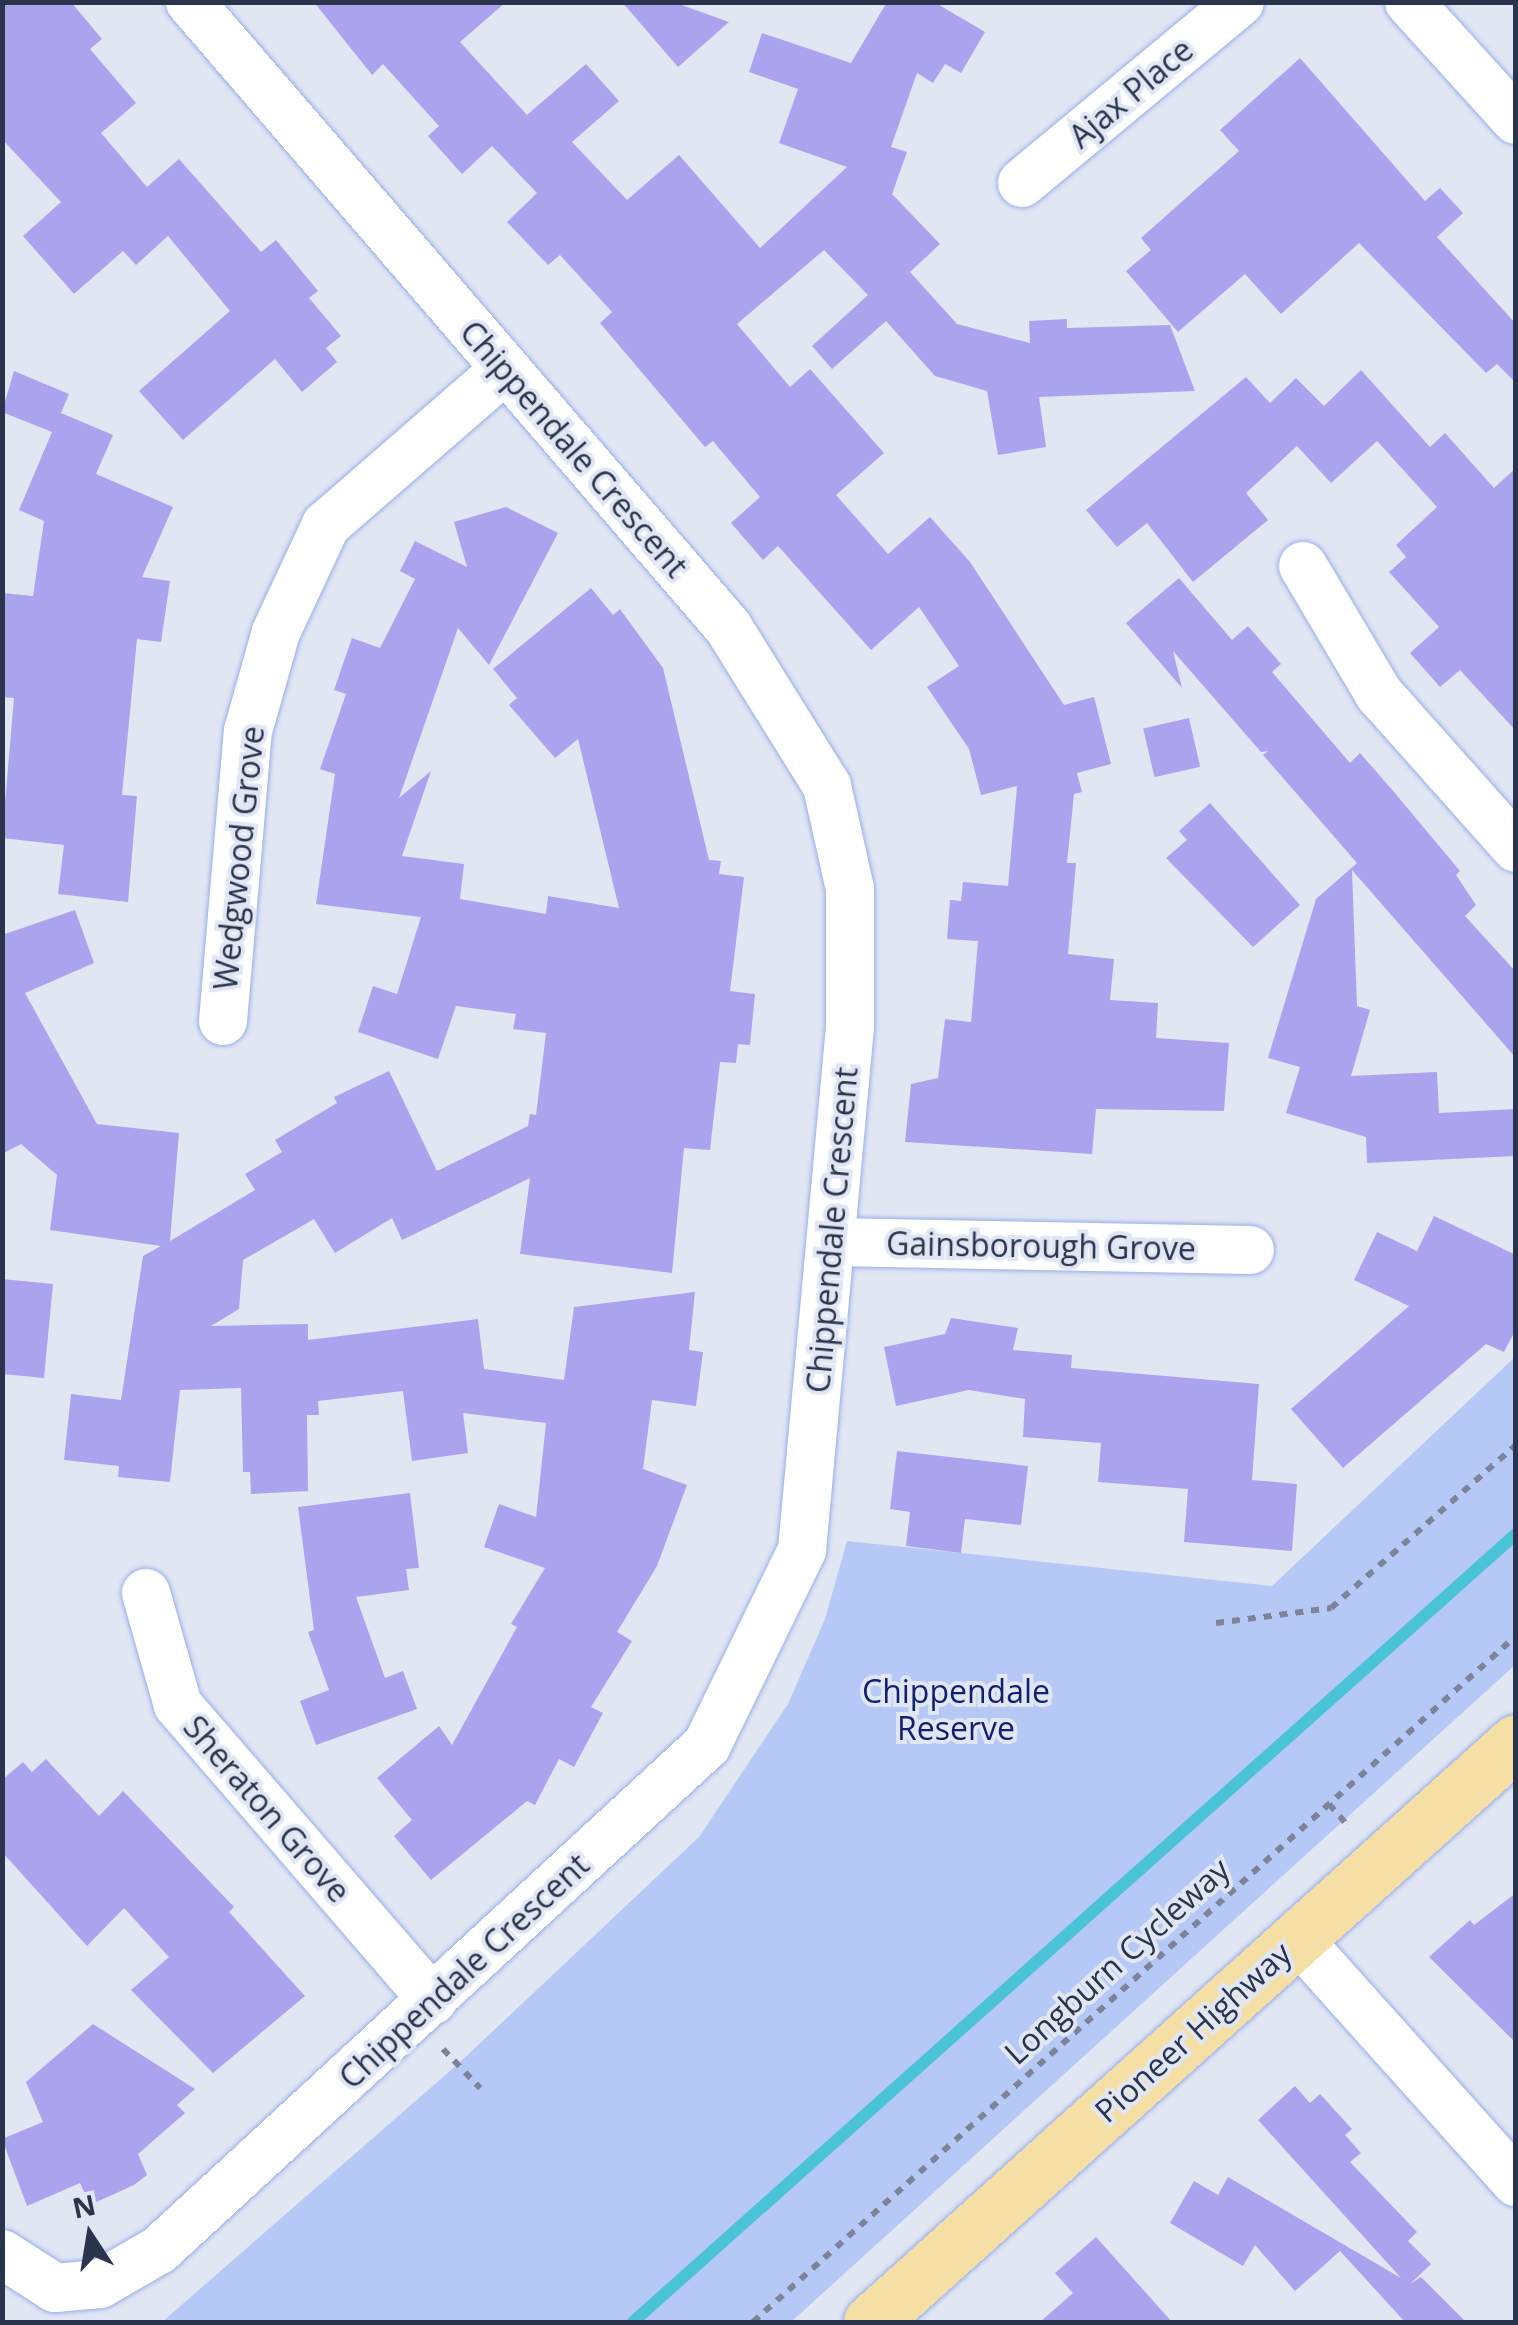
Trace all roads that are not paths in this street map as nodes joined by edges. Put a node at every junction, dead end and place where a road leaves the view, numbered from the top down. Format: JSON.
{"nodes":[{"id":1,"x":190,"y":2,"type":"edge"},
{"id":2,"x":1240,"y":2,"type":"edge"},
{"id":3,"x":1409,"y":2,"type":"edge"},
{"id":4,"x":1516,"y":120,"type":"edge"},
{"id":5,"x":1022,"y":182,"type":"dead end"},
{"id":6,"x":504,"y":370,"type":"junction"},
{"id":7,"x":1303,"y":566,"type":"dead end"},
{"id":8,"x":1516,"y":848,"type":"edge"},
{"id":9,"x":223,"y":1021,"type":"dead end"},
{"id":10,"x":832,"y":1242,"type":"junction"},
{"id":11,"x":1250,"y":1250,"type":"dead end"},
{"id":12,"x":146,"y":1593,"type":"dead end"},
{"id":13,"x":1516,"y":1742,"type":"edge"},
{"id":14,"x":1298,"y":1938,"type":"junction"},
{"id":15,"x":423,"y":2009,"type":"junction"},
{"id":16,"x":1516,"y":2182,"type":"edge"},
{"id":17,"x":2,"y":2254,"type":"edge"},
{"id":18,"x":871,"y":2322,"type":"edge"}],
"edges":[{"from":1,"to":6,"type":"street","name":"Chippendale Crescent"},
{"from":2,"to":5,"type":"street","name":"Ajax Place"},
{"from":3,"to":4,"type":"street"},
{"from":6,"to":9,"type":"street","name":"Wedgwood Grove"},
{"from":6,"to":10,"type":"street","name":"Chippendale Crescent"},
{"from":7,"to":8,"type":"street"},
{"from":10,"to":11,"type":"street","name":"Gainsborough Grove"},
{"from":10,"to":15,"type":"street","name":"Chippendale Crescent"},
{"from":12,"to":15,"type":"street","name":"Sheraton Grove"},
{"from":13,"to":14,"type":"main road","name":"Pioneer Highway"},
{"from":14,"to":16,"type":"street"},
{"from":14,"to":18,"type":"main road","name":"Pioneer Highway"},
{"from":15,"to":17,"type":"street","name":"Chippendale Crescent"}]}
